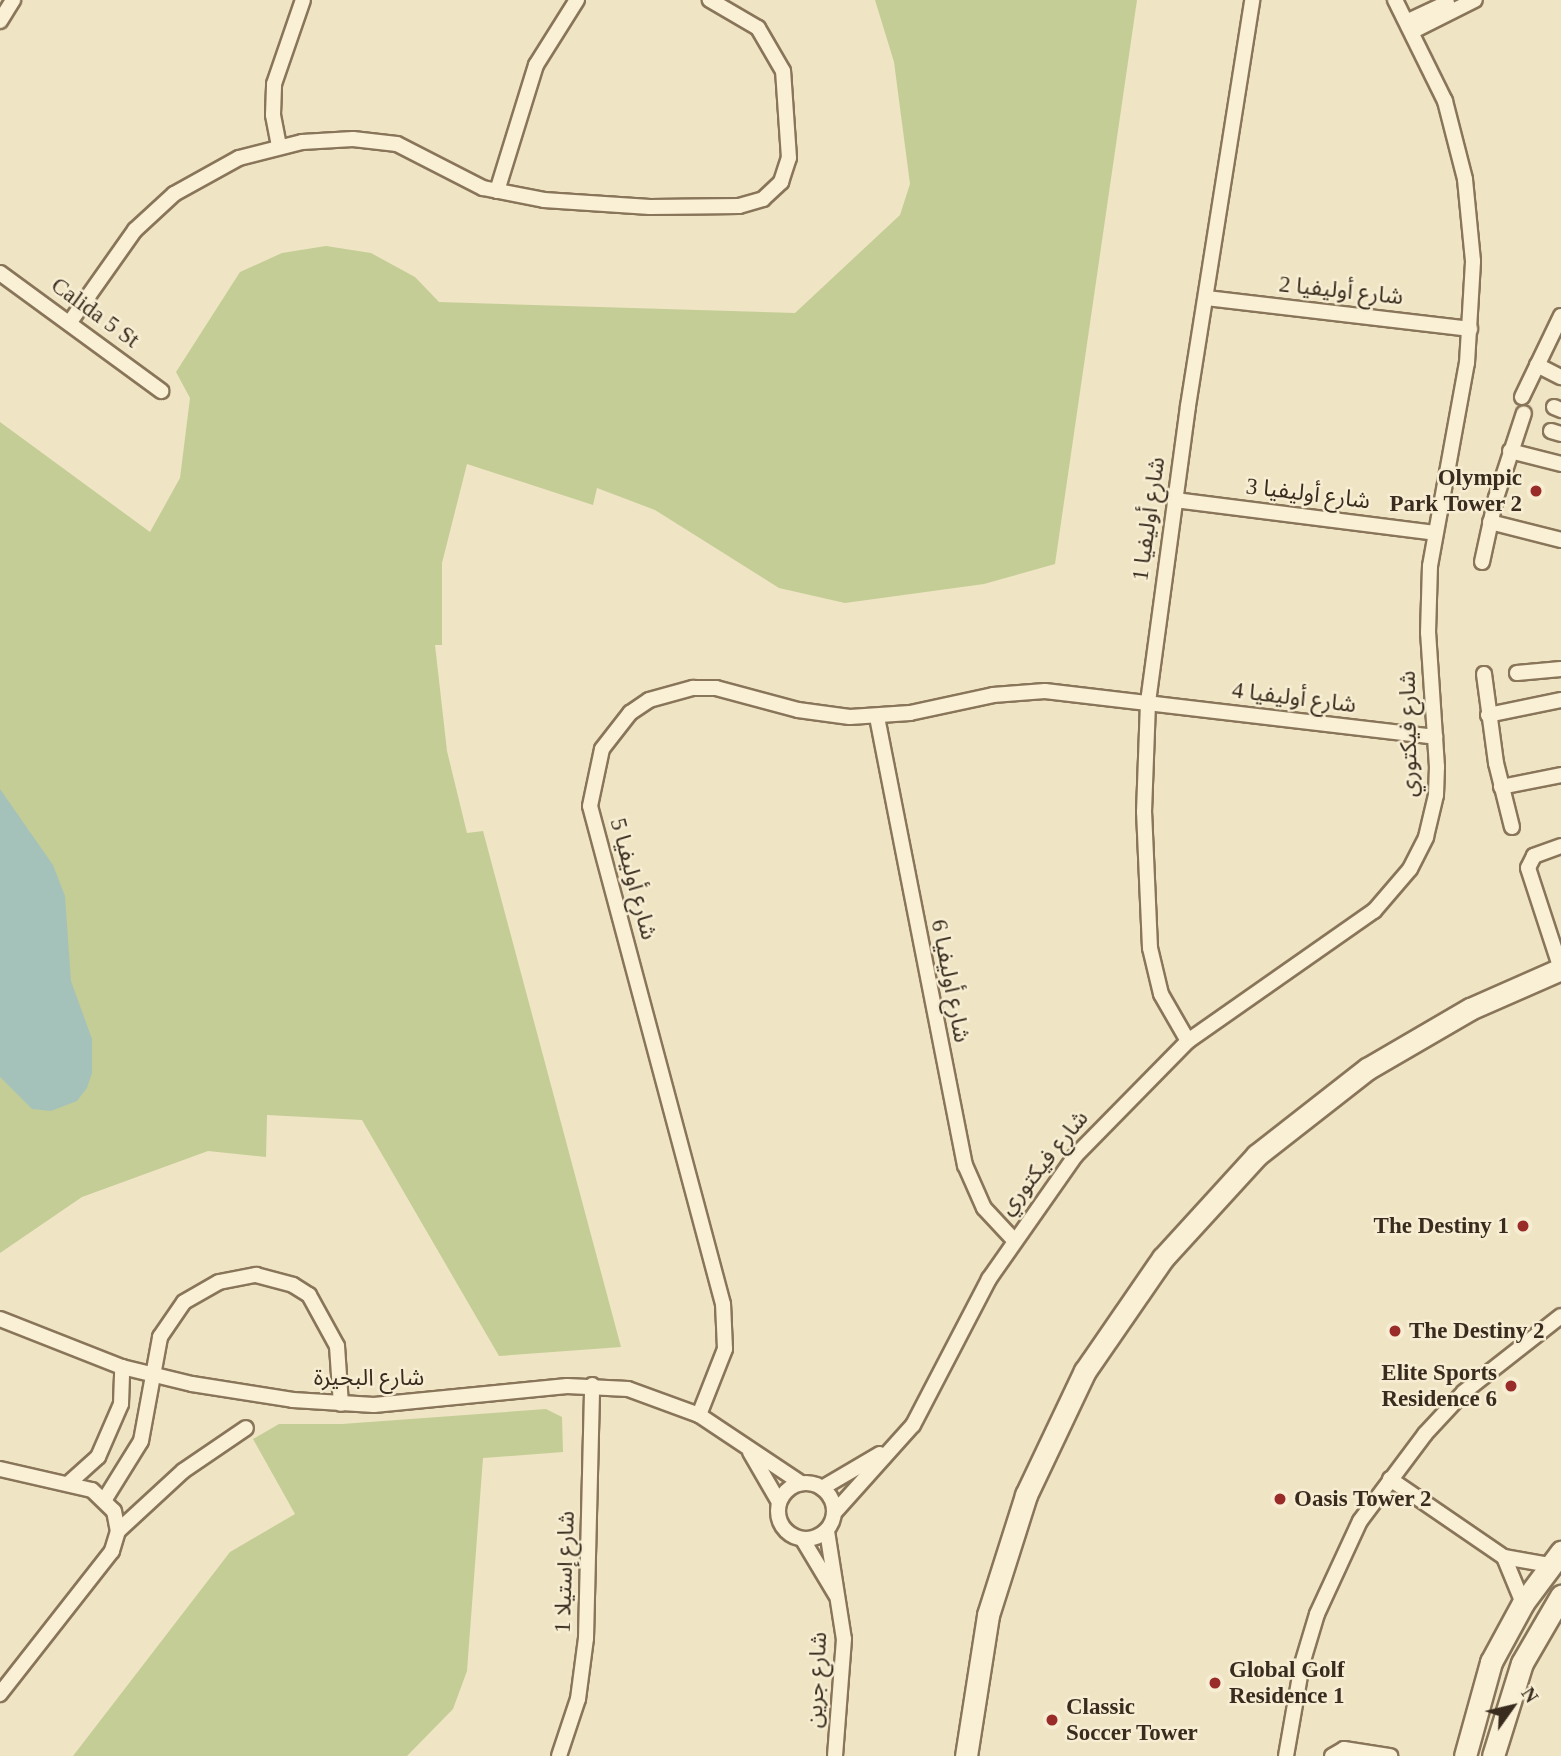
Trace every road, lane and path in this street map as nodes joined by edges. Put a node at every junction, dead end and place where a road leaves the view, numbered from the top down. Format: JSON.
{"nodes":[{"id":1,"x":13,"y":0,"type":"edge"},
{"id":2,"x":303,"y":0,"type":"edge"},
{"id":3,"x":577,"y":0,"type":"edge"},
{"id":4,"x":710,"y":0,"type":"edge"},
{"id":5,"x":1252,"y":0,"type":"edge"},
{"id":6,"x":1395,"y":0,"type":"edge"},
{"id":7,"x":1455,"y":0,"type":"edge"},
{"id":8,"x":1475,"y":0,"type":"edge"},
{"id":9,"x":0,"y":21,"type":"edge"},
{"id":10,"x":1411,"y":26,"type":"junction"},
{"id":11,"x":279,"y":146,"type":"junction"},
{"id":12,"x":498,"y":191,"type":"junction"},
{"id":13,"x":0,"y":273,"type":"edge"},
{"id":14,"x":1207,"y":299,"type":"junction"},
{"id":15,"x":1561,"y":316,"type":"edge"},
{"id":16,"x":70,"y":321,"type":"junction"},
{"id":17,"x":1470,"y":329,"type":"junction"},
{"id":18,"x":1537,"y":365,"type":"junction"},
{"id":19,"x":1561,"y":377,"type":"edge"},
{"id":20,"x":162,"y":391,"type":"dead end"},
{"id":21,"x":1522,"y":397,"type":"dead end"},
{"id":22,"x":1524,"y":413,"type":"dead end"},
{"id":23,"x":1510,"y":451,"type":"junction"},
{"id":24,"x":1561,"y":464,"type":"edge"},
{"id":25,"x":1175,"y":500,"type":"junction"},
{"id":26,"x":1490,"y":522,"type":"junction"},
{"id":27,"x":1435,"y":533,"type":"junction"},
{"id":28,"x":1561,"y":540,"type":"edge"},
{"id":29,"x":1482,"y":562,"type":"dead end"},
{"id":30,"x":1561,"y":669,"type":"edge"},
{"id":31,"x":1517,"y":673,"type":"dead end"},
{"id":32,"x":1484,"y":674,"type":"dead end"},
{"id":33,"x":1561,"y":699,"type":"edge"},
{"id":34,"x":1148,"y":702,"type":"junction"},
{"id":35,"x":1488,"y":715,"type":"junction"},
{"id":36,"x":877,"y":717,"type":"junction"},
{"id":37,"x":1435,"y":737,"type":"junction"},
{"id":38,"x":1561,"y":775,"type":"edge"},
{"id":39,"x":1501,"y":787,"type":"junction"},
{"id":40,"x":1511,"y":827,"type":"dead end"},
{"id":41,"x":1561,"y":846,"type":"edge"},
{"id":42,"x":1561,"y":920,"type":"edge"},
{"id":43,"x":1552,"y":932,"type":"edge"},
{"id":44,"x":1561,"y":969,"type":"edge"},
{"id":45,"x":1188,"y":1041,"type":"junction"},
{"id":46,"x":1013,"y":1239,"type":"junction"},
{"id":47,"x":1561,"y":1316,"type":"edge"},
{"id":48,"x":0,"y":1318,"type":"edge"},
{"id":49,"x":122,"y":1367,"type":"junction"},
{"id":50,"x":151,"y":1373,"type":"junction"},
{"id":51,"x":592,"y":1385,"type":"junction"},
{"id":52,"x":341,"y":1404,"type":"junction"},
{"id":53,"x":699,"y":1415,"type":"junction"},
{"id":54,"x":246,"y":1428,"type":"dead end"},
{"id":55,"x":738,"y":1437,"type":"junction"},
{"id":56,"x":899,"y":1442,"type":"junction"},
{"id":57,"x":0,"y":1469,"type":"edge"},
{"id":58,"x":1390,"y":1479,"type":"junction"},
{"id":59,"x":69,"y":1483,"type":"junction"},
{"id":60,"x":801,"y":1483,"type":"junction"},
{"id":61,"x":822,"y":1488,"type":"junction"},
{"id":62,"x":104,"y":1499,"type":"junction"},
{"id":63,"x":779,"y":1502,"type":"junction"},
{"id":64,"x":834,"y":1513,"type":"junction"},
{"id":65,"x":118,"y":1531,"type":"junction"},
{"id":66,"x":827,"y":1531,"type":"junction"},
{"id":67,"x":803,"y":1540,"type":"junction"},
{"id":68,"x":1504,"y":1557,"type":"junction"},
{"id":69,"x":1555,"y":1558,"type":"edge"},
{"id":70,"x":1561,"y":1596,"type":"edge"},
{"id":71,"x":1523,"y":1603,"type":"junction"},
{"id":72,"x":841,"y":1606,"type":"junction"},
{"id":73,"x":0,"y":1694,"type":"edge"},
{"id":74,"x":559,"y":1756,"type":"edge"},
{"id":75,"x":835,"y":1756,"type":"edge"},
{"id":76,"x":966,"y":1756,"type":"edge"},
{"id":77,"x":1286,"y":1756,"type":"edge"},
{"id":78,"x":1332,"y":1756,"type":"edge"},
{"id":79,"x":1391,"y":1756,"type":"edge"},
{"id":80,"x":1465,"y":1756,"type":"edge"},
{"id":81,"x":1493,"y":1756,"type":"edge"}],
"edges":[{"from":1,"to":9,"type":"street"},
{"from":2,"to":11,"type":"street"},
{"from":3,"to":12,"type":"street"},
{"from":4,"to":12,"type":"street"},
{"from":5,"to":14,"type":"street","name":"شارع أوليفيا 1"},
{"from":6,"to":10,"type":"street","name":"شارع فيكتوري"},
{"from":7,"to":10,"type":"street"},
{"from":8,"to":10,"type":"street"},
{"from":10,"to":17,"type":"street","name":"شارع فيكتوري"},
{"from":11,"to":12,"type":"street"},
{"from":11,"to":16,"type":"street"},
{"from":13,"to":16,"type":"street","name":"Calida 5 St"},
{"from":14,"to":17,"type":"street","name":"شارع أوليفيا 2"},
{"from":14,"to":25,"type":"street","name":"شارع أوليفيا 1"},
{"from":15,"to":18,"type":"street"},
{"from":16,"to":20,"type":"street","name":"Calida 5 St"},
{"from":17,"to":27,"type":"street","name":"شارع فيكتوري"},
{"from":18,"to":19,"type":"street"},
{"from":18,"to":21,"type":"street"},
{"from":22,"to":23,"type":"street"},
{"from":23,"to":24,"type":"street"},
{"from":23,"to":26,"type":"street"},
{"from":25,"to":27,"type":"street","name":"شارع أوليفيا 3"},
{"from":25,"to":34,"type":"street","name":"شارع أوليفيا 1"},
{"from":26,"to":28,"type":"street"},
{"from":26,"to":29,"type":"street"},
{"from":27,"to":37,"type":"street","name":"شارع فيكتوري"},
{"from":30,"to":31,"type":"street"},
{"from":32,"to":35,"type":"street"},
{"from":33,"to":35,"type":"street"},
{"from":34,"to":36,"type":"street","name":"شارع أوليفيا 5"},
{"from":34,"to":37,"type":"street","name":"شارع أوليفيا 4"},
{"from":34,"to":45,"type":"street","name":"شارع أوليفيا 1"},
{"from":35,"to":39,"type":"street"},
{"from":36,"to":46,"type":"street","name":"شارع أوليفيا 6"},
{"from":36,"to":53,"type":"street","name":"شارع أوليفيا 5"},
{"from":37,"to":45,"type":"street","name":"شارع فيكتوري"},
{"from":38,"to":39,"type":"street"},
{"from":39,"to":40,"type":"street"},
{"from":41,"to":43,"type":"street"},
{"from":42,"to":43,"type":"street"},
{"from":43,"to":44,"type":"street"},
{"from":44,"to":76,"type":"main road"},
{"from":45,"to":46,"type":"street","name":"شارع فيكتوري"},
{"from":46,"to":56,"type":"street","name":"شارع فيكتوري"},
{"from":47,"to":58,"type":"street"},
{"from":48,"to":49,"type":"street","name":"شارع البحيرة"},
{"from":49,"to":50,"type":"street","name":"شارع البحيرة"},
{"from":49,"to":59,"type":"street"},
{"from":50,"to":52,"type":"street","name":"شارع البحيرة"},
{"from":50,"to":52,"type":"street"},
{"from":50,"to":62,"type":"street"},
{"from":51,"to":52,"type":"street","name":"شارع البحيرة"},
{"from":51,"to":53,"type":"street","name":"شارع البحيرة"},
{"from":51,"to":74,"type":"street","name":"شارع إستيلا 1"},
{"from":53,"to":55,"type":"street","name":"شارع البحيرة"},
{"from":54,"to":65,"type":"street"},
{"from":55,"to":60,"type":"street","name":"شارع البحيرة"},
{"from":55,"to":63,"type":"street","name":"شارع البحيرة"},
{"from":56,"to":61,"type":"street","name":"شارع فيكتوري"},
{"from":56,"to":64,"type":"street","name":"شارع فيكتوري"},
{"from":57,"to":59,"type":"street"},
{"from":58,"to":68,"type":"street"},
{"from":58,"to":77,"type":"street"},
{"from":59,"to":62,"type":"street"},
{"from":60,"to":61,"type":"street"},
{"from":60,"to":63,"type":"street"},
{"from":61,"to":64,"type":"street"},
{"from":62,"to":65,"type":"street"},
{"from":63,"to":67,"type":"street"},
{"from":64,"to":66,"type":"street"},
{"from":65,"to":73,"type":"street"},
{"from":66,"to":67,"type":"street"},
{"from":66,"to":72,"type":"street","name":"شارع جرين"},
{"from":67,"to":72,"type":"street","name":"شارع جرين"},
{"from":68,"to":69,"type":"street"},
{"from":68,"to":71,"type":"street"},
{"from":69,"to":71,"type":"main road"},
{"from":70,"to":81,"type":"main road"},
{"from":71,"to":80,"type":"main road"},
{"from":72,"to":75,"type":"street","name":"شارع جرين"},
{"from":78,"to":79,"type":"street"}]}
